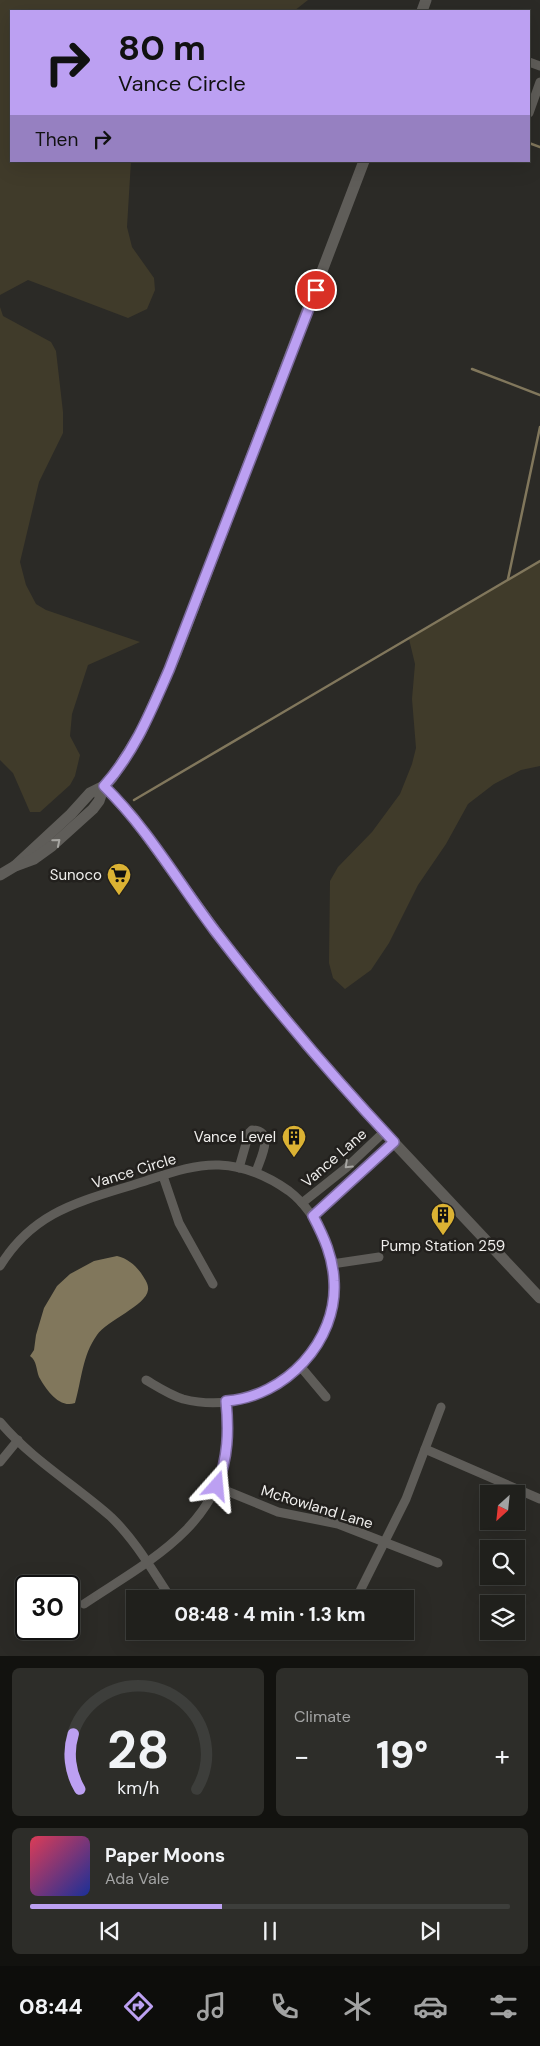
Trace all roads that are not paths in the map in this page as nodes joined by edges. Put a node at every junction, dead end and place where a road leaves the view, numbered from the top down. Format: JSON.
{"nodes":[{"id":1,"x":540,"y":82,"type":"edge"},
{"id":2,"x":530,"y":110,"type":"edge"},
{"id":3,"x":364,"y":162,"type":"edge"},
{"id":4,"x":104,"y":786,"type":"junction"},
{"id":5,"x":0,"y":875,"type":"edge"},
{"id":6,"x":384,"y":1132,"type":"junction"},
{"id":7,"x":394,"y":1142,"type":"junction"},
{"id":8,"x":239,"y":1168,"type":"junction"},
{"id":9,"x":256,"y":1172,"type":"junction"},
{"id":10,"x":163,"y":1176,"type":"junction"},
{"id":11,"x":302,"y":1203,"type":"junction"},
{"id":12,"x":313,"y":1216,"type":"junction"},
{"id":13,"x":379,"y":1257,"type":"dead end"},
{"id":14,"x":332,"y":1264,"type":"junction"},
{"id":15,"x":0,"y":1266,"type":"edge"},
{"id":16,"x":213,"y":1284,"type":"dead end"},
{"id":17,"x":540,"y":1298,"type":"edge"},
{"id":18,"x":300,"y":1366,"type":"junction"},
{"id":19,"x":146,"y":1380,"type":"dead end"},
{"id":20,"x":326,"y":1397,"type":"dead end"},
{"id":21,"x":226,"y":1401,"type":"junction"},
{"id":22,"x":441,"y":1407,"type":"dead end"},
{"id":23,"x":0,"y":1422,"type":"edge"},
{"id":24,"x":18,"y":1440,"type":"junction"},
{"id":25,"x":425,"y":1449,"type":"junction"},
{"id":26,"x":0,"y":1462,"type":"edge"},
{"id":27,"x":217,"y":1486,"type":"junction"},
{"id":28,"x":540,"y":1499,"type":"edge"},
{"id":29,"x":385,"y":1542,"type":"junction"},
{"id":30,"x":146,"y":1562,"type":"junction"},
{"id":31,"x":438,"y":1563,"type":"dead end"},
{"id":32,"x":165,"y":1590,"type":"edge"},
{"id":33,"x":361,"y":1590,"type":"edge"},
{"id":34,"x":84,"y":1604,"type":"dead end"}],
"edges":[{"from":1,"to":2,"type":"street"},
{"from":3,"to":4,"type":"main road"},
{"from":4,"to":5,"type":"main road"},
{"from":4,"to":6,"type":"main road"},
{"from":6,"to":7,"type":"main road"},
{"from":6,"to":11,"type":"street","name":"Vance Lane","one_way":true},
{"from":7,"to":12,"type":"street","name":"Vance Lane"},
{"from":7,"to":17,"type":"main road"},
{"from":8,"to":9,"type":"street","name":"Vance Circle"},
{"from":8,"to":9,"type":"street"},
{"from":8,"to":10,"type":"street","name":"Vance Circle"},
{"from":9,"to":11,"type":"street","name":"Vance Circle"},
{"from":10,"to":15,"type":"street","name":"Vance Circle"},
{"from":10,"to":16,"type":"street"},
{"from":11,"to":12,"type":"street","name":"Vance Circle"},
{"from":12,"to":14,"type":"street","name":"Vance Circle"},
{"from":13,"to":14,"type":"street"},
{"from":14,"to":18,"type":"street","name":"Vance Circle"},
{"from":18,"to":20,"type":"street"},
{"from":18,"to":21,"type":"street","name":"Vance Circle"},
{"from":19,"to":21,"type":"street","name":"Vance Circle"},
{"from":21,"to":27,"type":"street"},
{"from":22,"to":25,"type":"street"},
{"from":23,"to":24,"type":"street"},
{"from":24,"to":26,"type":"street"},
{"from":24,"to":30,"type":"street"},
{"from":25,"to":28,"type":"street"},
{"from":25,"to":29,"type":"street"},
{"from":27,"to":29,"type":"street","name":"McRowland Lane"},
{"from":27,"to":30,"type":"street"},
{"from":29,"to":31,"type":"street","name":"McRowland Lane"},
{"from":29,"to":33,"type":"street"},
{"from":30,"to":32,"type":"street"},
{"from":30,"to":34,"type":"street"}]}
